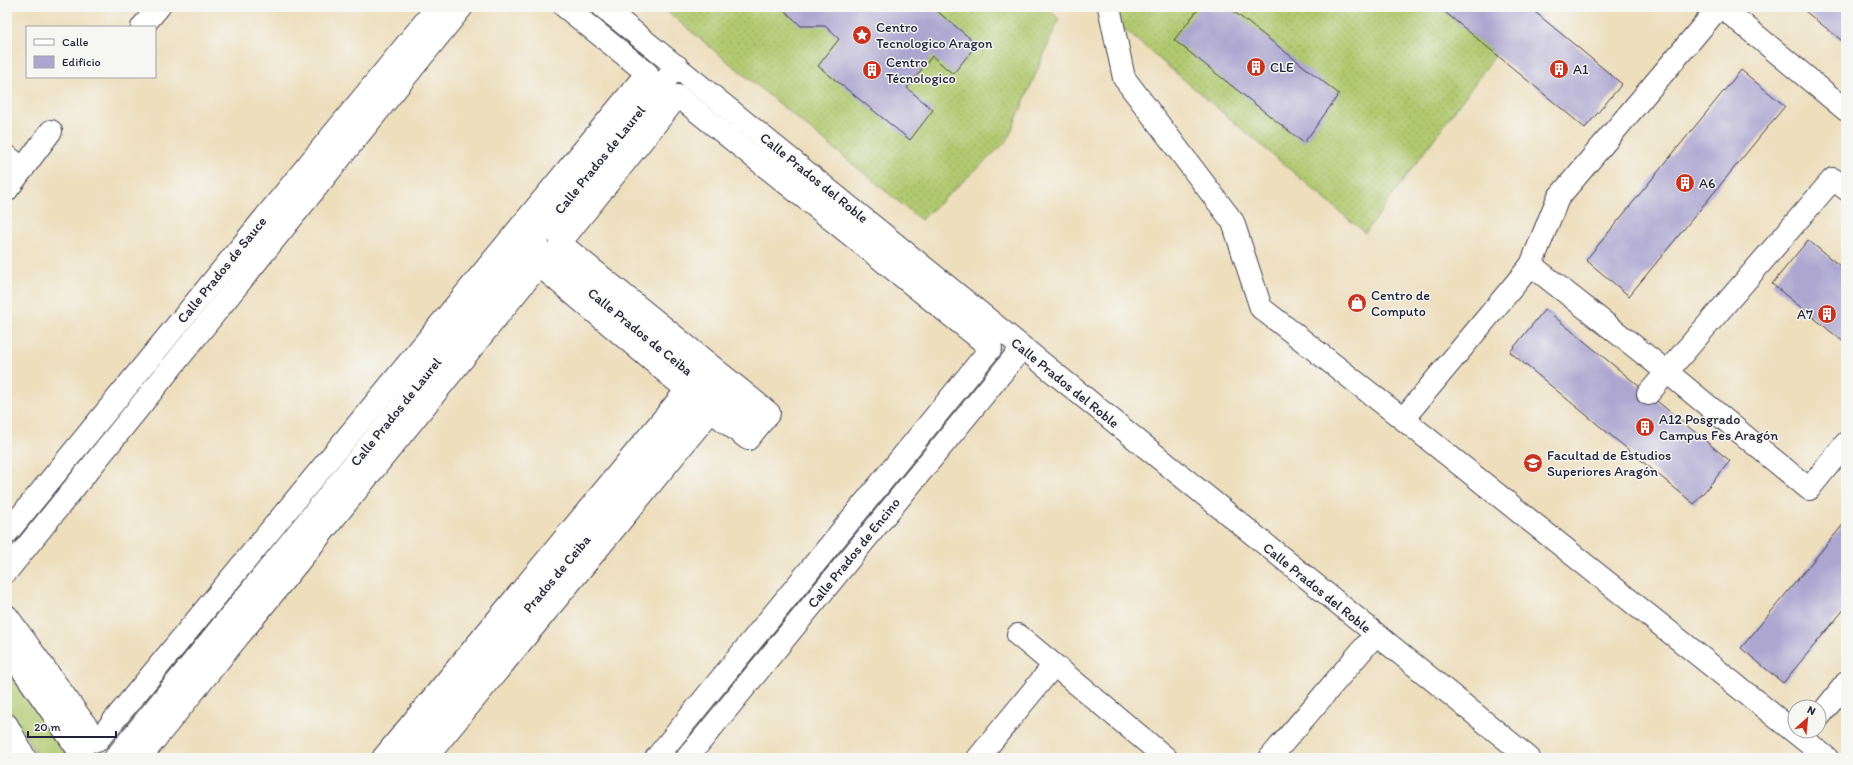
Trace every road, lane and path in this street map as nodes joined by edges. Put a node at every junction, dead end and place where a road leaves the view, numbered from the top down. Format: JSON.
{"nodes":[{"id":1,"x":158,"y":7,"type":"edge"},
{"id":2,"x":437,"y":7,"type":"edge"},
{"id":3,"x":462,"y":7,"type":"edge"},
{"id":4,"x":565,"y":7,"type":"edge"},
{"id":5,"x":603,"y":7,"type":"edge"},
{"id":6,"x":1109,"y":7,"type":"edge"},
{"id":7,"x":1720,"y":7,"type":"edge"},
{"id":8,"x":143,"y":26,"type":"edge"},
{"id":9,"x":677,"y":66,"type":"junction"},
{"id":10,"x":1846,"y":110,"type":"edge"},
{"id":11,"x":51,"y":131,"type":"dead end"},
{"id":12,"x":15,"y":162,"type":"edge"},
{"id":13,"x":1846,"y":189,"type":"edge"},
{"id":14,"x":7,"y":190,"type":"edge"},
{"id":15,"x":532,"y":244,"type":"junction"},
{"id":16,"x":1530,"y":265,"type":"junction"},
{"id":17,"x":1022,"y":348,"type":"junction"},
{"id":18,"x":1667,"y":372,"type":"junction"},
{"id":19,"x":709,"y":389,"type":"junction"},
{"id":20,"x":1648,"y":394,"type":"dead end"},
{"id":21,"x":748,"y":419,"type":"dead end"},
{"id":22,"x":1403,"y":419,"type":"junction"},
{"id":23,"x":1846,"y":443,"type":"edge"},
{"id":24,"x":7,"y":533,"type":"edge"},
{"id":25,"x":7,"y":571,"type":"edge"},
{"id":26,"x":7,"y":616,"type":"edge"},
{"id":27,"x":1018,"y":635,"type":"dead end"},
{"id":28,"x":1375,"y":635,"type":"junction"},
{"id":29,"x":7,"y":648,"type":"edge"},
{"id":30,"x":1054,"y":666,"type":"junction"},
{"id":31,"x":1846,"y":683,"type":"edge"},
{"id":32,"x":1827,"y":707,"type":"edge"},
{"id":33,"x":1787,"y":721,"type":"edge"},
{"id":34,"x":7,"y":725,"type":"edge"},
{"id":35,"x":1809,"y":739,"type":"edge"},
{"id":36,"x":25,"y":758,"type":"edge"},
{"id":37,"x":84,"y":758,"type":"edge"},
{"id":38,"x":115,"y":758,"type":"edge"},
{"id":39,"x":140,"y":758,"type":"edge"},
{"id":40,"x":383,"y":758,"type":"edge"},
{"id":41,"x":404,"y":758,"type":"edge"},
{"id":42,"x":426,"y":758,"type":"edge"},
{"id":43,"x":656,"y":758,"type":"edge"},
{"id":44,"x":687,"y":758,"type":"edge"},
{"id":45,"x":978,"y":758,"type":"edge"},
{"id":46,"x":1166,"y":758,"type":"edge"},
{"id":47,"x":1270,"y":758,"type":"edge"},
{"id":48,"x":1529,"y":758,"type":"edge"},
{"id":49,"x":1827,"y":758,"type":"edge"}],
"edges":[{"from":1,"to":8,"type":"street"},
{"from":2,"to":24,"type":"street","name":"Calle Prados de Sauce"},
{"from":3,"to":25,"type":"street"},
{"from":4,"to":26,"type":"street"},
{"from":5,"to":9,"type":"street","name":"Calle Prados del Roble"},
{"from":6,"to":22,"type":"street"},
{"from":7,"to":10,"type":"street"},
{"from":7,"to":16,"type":"street"},
{"from":9,"to":15,"type":"street","name":"Calle Prados de Laurel"},
{"from":9,"to":17,"type":"street","name":"Calle Prados del Roble"},
{"from":11,"to":12,"type":"street"},
{"from":12,"to":14,"type":"street"},
{"from":13,"to":18,"type":"street"},
{"from":15,"to":19,"type":"street","name":"Calle Prados de Ceiba"},
{"from":15,"to":38,"type":"street","name":"Calle Prados de Laurel"},
{"from":16,"to":18,"type":"street"},
{"from":16,"to":22,"type":"street"},
{"from":17,"to":28,"type":"street","name":"Calle Prados del Roble"},
{"from":17,"to":44,"type":"street","name":"Calle Prados de Encino"},
{"from":18,"to":20,"type":"street"},
{"from":18,"to":23,"type":"street"},
{"from":19,"to":21,"type":"street","name":"Calle Prados de Ceiba"},
{"from":19,"to":41,"type":"street","name":"Prados de Ceiba"},
{"from":22,"to":33,"type":"street"},
{"from":27,"to":30,"type":"street"},
{"from":28,"to":47,"type":"street"},
{"from":28,"to":48,"type":"street","name":"Calle Prados del Roble"},
{"from":29,"to":37,"type":"street"},
{"from":30,"to":45,"type":"street"},
{"from":30,"to":46,"type":"street"},
{"from":31,"to":32,"type":"street"},
{"from":34,"to":36,"type":"street"},
{"from":35,"to":49,"type":"street"},
{"from":39,"to":40,"type":"street"},
{"from":42,"to":43,"type":"street"}]}
